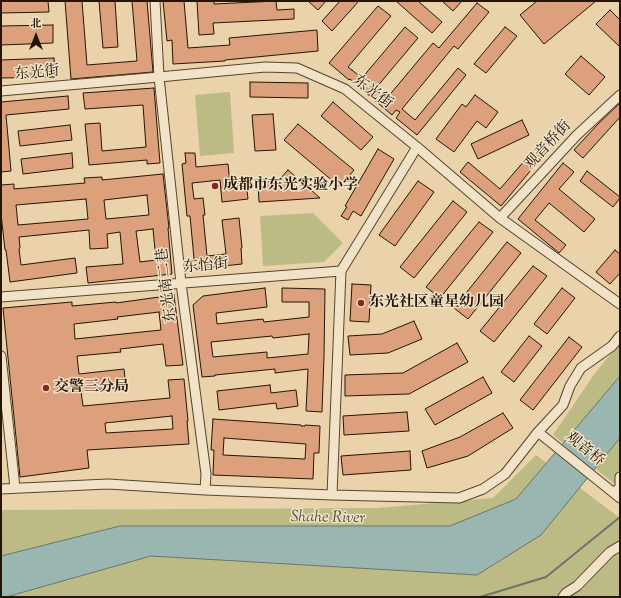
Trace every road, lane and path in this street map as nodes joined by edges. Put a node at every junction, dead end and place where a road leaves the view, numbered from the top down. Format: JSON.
{"nodes":[{"id":1,"x":155,"y":1,"type":"edge"},
{"id":2,"x":159,"y":77,"type":"junction"},
{"id":3,"x":1,"y":91,"type":"edge"},
{"id":4,"x":620,"y":95,"type":"edge"},
{"id":5,"x":417,"y":147,"type":"junction"},
{"id":6,"x":500,"y":218,"type":"junction"},
{"id":7,"x":341,"y":270,"type":"junction"},
{"id":8,"x":181,"y":283,"type":"junction"},
{"id":9,"x":1,"y":297,"type":"edge"},
{"id":10,"x":620,"y":304,"type":"edge"},
{"id":11,"x":620,"y":336,"type":"edge"},
{"id":12,"x":1,"y":356,"type":"edge"},
{"id":13,"x":538,"y":432,"type":"junction"},
{"id":14,"x":620,"y":477,"type":"edge"},
{"id":15,"x":15,"y":488,"type":"junction"},
{"id":16,"x":1,"y":489,"type":"edge"},
{"id":17,"x":205,"y":490,"type":"junction"},
{"id":18,"x":332,"y":495,"type":"junction"},
{"id":19,"x":617,"y":496,"type":"edge"},
{"id":20,"x":620,"y":546,"type":"edge"},
{"id":21,"x":563,"y":597,"type":"edge"}],
"edges":[{"from":1,"to":2,"type":"street","name":"东光南二巷"},
{"from":2,"to":3,"type":"street","name":"东光街"},
{"from":2,"to":5,"type":"street","name":"东光街"},
{"from":2,"to":8,"type":"street","name":"东光南二巷"},
{"from":4,"to":6,"type":"street","name":"观音桥街"},
{"from":5,"to":6,"type":"street","name":"东光街"},
{"from":5,"to":7,"type":"street"},
{"from":6,"to":10,"type":"street","name":"东光街"},
{"from":7,"to":8,"type":"street","name":"东怡街"},
{"from":7,"to":18,"type":"street"},
{"from":8,"to":9,"type":"street","name":"东怡街"},
{"from":8,"to":17,"type":"street","name":"东光南二巷"},
{"from":11,"to":13,"type":"street"},
{"from":12,"to":15,"type":"street"},
{"from":13,"to":18,"type":"street"},
{"from":13,"to":19,"type":"street","name":"观音桥"},
{"from":14,"to":19,"type":"street"},
{"from":15,"to":16,"type":"street"},
{"from":15,"to":17,"type":"street"},
{"from":17,"to":18,"type":"street"},
{"from":20,"to":21,"type":"street"}]}
